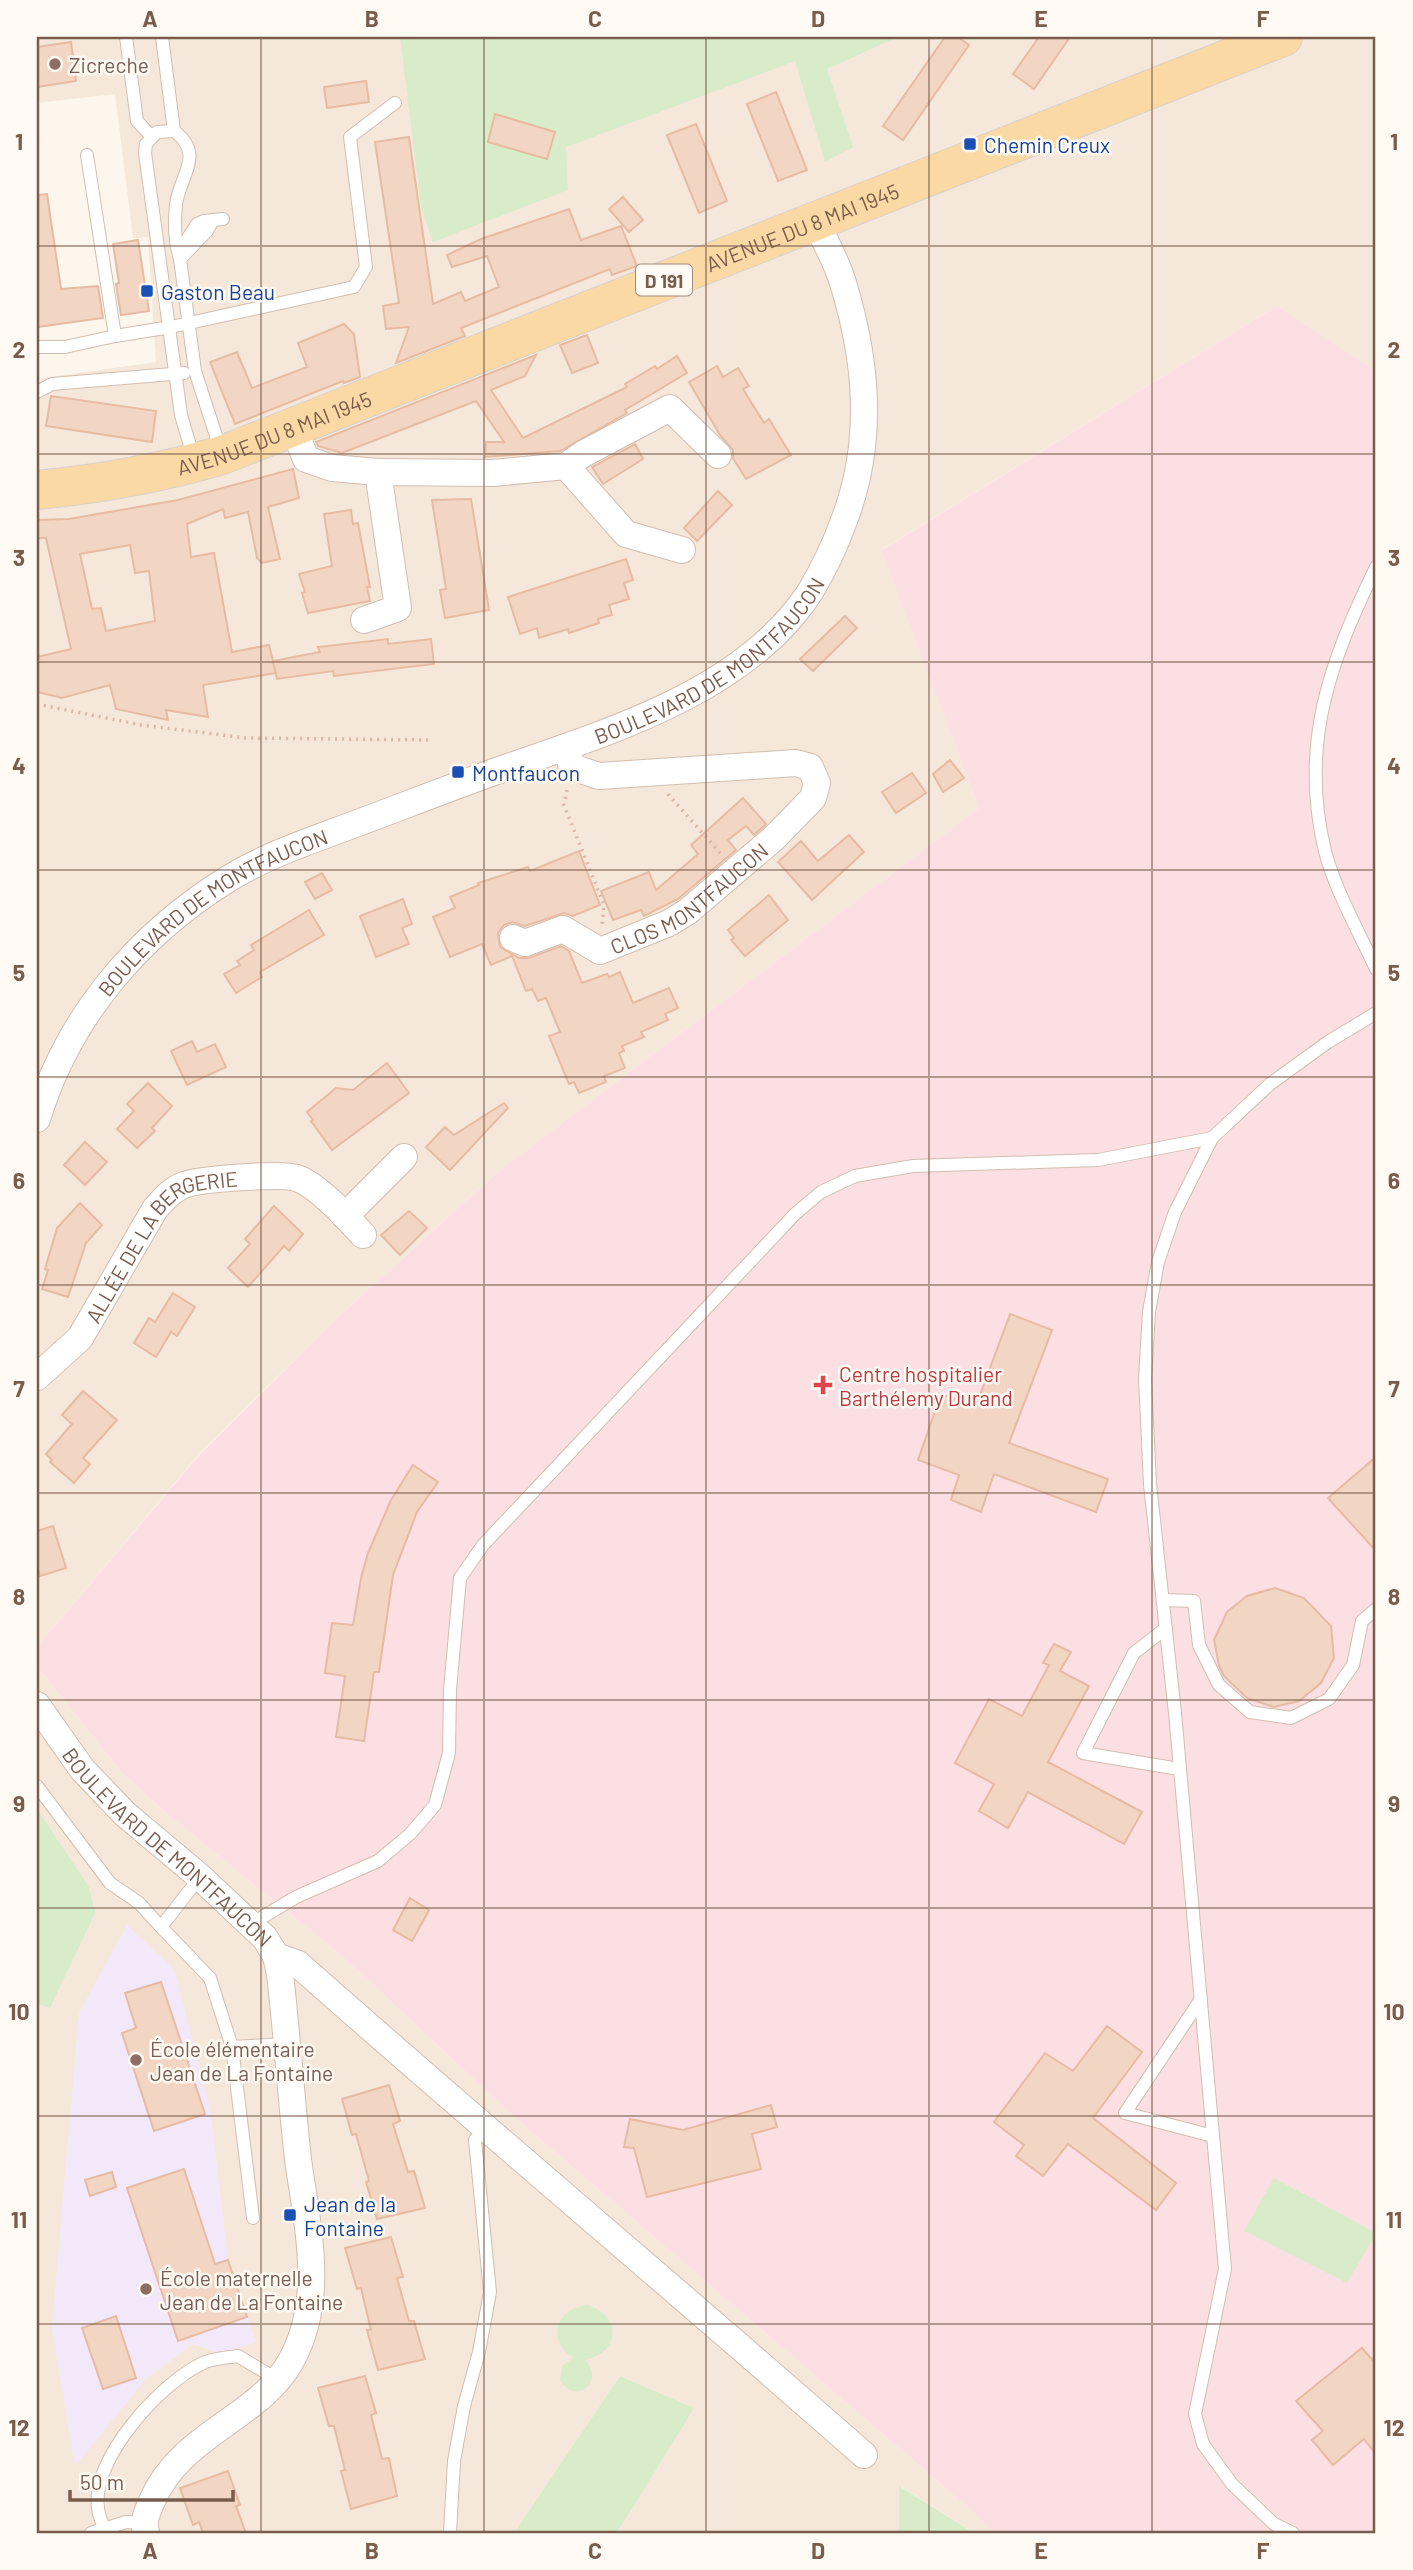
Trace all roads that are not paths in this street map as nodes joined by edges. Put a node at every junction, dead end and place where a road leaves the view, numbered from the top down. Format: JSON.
{"nodes":[{"id":1,"x":126,"y":37,"type":"edge"},
{"id":2,"x":162,"y":37,"type":"edge"},
{"id":3,"x":1283,"y":37,"type":"edge"},
{"id":4,"x":395,"y":103,"type":"dead end"},
{"id":5,"x":174,"y":131,"type":"junction"},
{"id":6,"x":152,"y":137,"type":"junction"},
{"id":7,"x":87,"y":155,"type":"dead end"},
{"id":8,"x":218,"y":220,"type":"dead end"},
{"id":9,"x":816,"y":220,"type":"junction"},
{"id":10,"x":180,"y":259,"type":"junction"},
{"id":11,"x":189,"y":323,"type":"junction"},
{"id":12,"x":171,"y":327,"type":"junction"},
{"id":13,"x":115,"y":335,"type":"junction"},
{"id":14,"x":37,"y":347,"type":"edge"},
{"id":15,"x":195,"y":371,"type":"junction"},
{"id":16,"x":176,"y":374,"type":"junction"},
{"id":17,"x":37,"y":392,"type":"edge"},
{"id":18,"x":293,"y":427,"type":"junction"},
{"id":19,"x":718,"y":455,"type":"dead end"},
{"id":20,"x":209,"y":459,"type":"junction"},
{"id":21,"x":566,"y":466,"type":"junction"},
{"id":22,"x":378,"y":472,"type":"junction"},
{"id":23,"x":37,"y":490,"type":"edge"},
{"id":24,"x":682,"y":550,"type":"dead end"},
{"id":25,"x":1376,"y":567,"type":"edge"},
{"id":26,"x":364,"y":620,"type":"dead end"},
{"id":27,"x":569,"y":757,"type":"junction"},
{"id":28,"x":513,"y":938,"type":"dead end"},
{"id":29,"x":1376,"y":969,"type":"edge"},
{"id":30,"x":1376,"y":1013,"type":"edge"},
{"id":31,"x":37,"y":1119,"type":"edge"},
{"id":32,"x":1212,"y":1138,"type":"junction"},
{"id":33,"x":404,"y":1157,"type":"dead end"},
{"id":34,"x":37,"y":1377,"type":"edge"},
{"id":35,"x":1163,"y":1600,"type":"junction"},
{"id":36,"x":1376,"y":1609,"type":"edge"},
{"id":37,"x":1166,"y":1628,"type":"junction"},
{"id":38,"x":37,"y":1705,"type":"edge"},
{"id":39,"x":1179,"y":1769,"type":"junction"},
{"id":40,"x":37,"y":1786,"type":"edge"},
{"id":41,"x":200,"y":1877,"type":"junction"},
{"id":42,"x":251,"y":1924,"type":"junction"},
{"id":43,"x":161,"y":1927,"type":"junction"},
{"id":44,"x":276,"y":1956,"type":"junction"},
{"id":45,"x":1201,"y":1999,"type":"junction"},
{"id":46,"x":288,"y":2044,"type":"junction"},
{"id":47,"x":232,"y":2047,"type":"junction"},
{"id":48,"x":484,"y":2129,"type":"junction"},
{"id":49,"x":1213,"y":2136,"type":"junction"},
{"id":50,"x":253,"y":2218,"type":"dead end"},
{"id":51,"x":278,"y":2380,"type":"junction"},
{"id":52,"x":864,"y":2455,"type":"dead end"},
{"id":53,"x":104,"y":2528,"type":"junction"},
{"id":54,"x":144,"y":2528,"type":"edge"},
{"id":55,"x":91,"y":2533,"type":"edge"},
{"id":56,"x":450,"y":2533,"type":"edge"},
{"id":57,"x":1293,"y":2533,"type":"edge"}],
"edges":[{"from":1,"to":6,"type":"lane"},
{"from":2,"to":5,"type":"lane"},
{"from":3,"to":9,"type":"main road","name":"AVENUE DU 8 MAI 1945","number":"D 191"},
{"from":4,"to":11,"type":"lane"},
{"from":5,"to":6,"type":"lane"},
{"from":5,"to":10,"type":"lane"},
{"from":6,"to":12,"type":"lane"},
{"from":7,"to":13,"type":"lane"},
{"from":8,"to":10,"type":"lane"},
{"from":9,"to":18,"type":"main road","name":"AVENUE DU 8 MAI 1945","number":"D 191"},
{"from":9,"to":27,"type":"street","name":"BOULEVARD DE MONTFAUCON"},
{"from":10,"to":11,"type":"lane"},
{"from":11,"to":12,"type":"lane"},
{"from":11,"to":15,"type":"lane"},
{"from":12,"to":13,"type":"lane"},
{"from":12,"to":16,"type":"lane"},
{"from":13,"to":14,"type":"lane"},
{"from":15,"to":16,"type":"lane"},
{"from":15,"to":20,"type":"lane"},
{"from":16,"to":17,"type":"lane"},
{"from":16,"to":20,"type":"lane"},
{"from":18,"to":20,"type":"main road","name":"AVENUE DU 8 MAI 1945","number":"D 191"},
{"from":18,"to":22,"type":"street"},
{"from":19,"to":21,"type":"street"},
{"from":20,"to":23,"type":"main road","name":"AVENUE DU 8 MAI 1945","number":"D 191"},
{"from":21,"to":22,"type":"street"},
{"from":21,"to":24,"type":"street"},
{"from":22,"to":26,"type":"street"},
{"from":25,"to":29,"type":"lane"},
{"from":27,"to":28,"type":"street","name":"CLOS MONTFAUCON"},
{"from":27,"to":31,"type":"street","name":"BOULEVARD DE MONTFAUCON"},
{"from":30,"to":32,"type":"lane"},
{"from":32,"to":35,"type":"lane"},
{"from":32,"to":42,"type":"lane"},
{"from":33,"to":34,"type":"street","name":"ALLÉE DE LA BERGERIE"},
{"from":35,"to":36,"type":"lane"},
{"from":35,"to":37,"type":"lane"},
{"from":37,"to":39,"type":"lane"},
{"from":37,"to":39,"type":"lane"},
{"from":38,"to":41,"type":"street","name":"BOULEVARD DE MONTFAUCON"},
{"from":39,"to":45,"type":"lane"},
{"from":40,"to":43,"type":"lane"},
{"from":41,"to":42,"type":"street","name":"BOULEVARD DE MONTFAUCON"},
{"from":41,"to":43,"type":"lane"},
{"from":42,"to":44,"type":"street","name":"BOULEVARD DE MONTFAUCON"},
{"from":43,"to":47,"type":"lane"},
{"from":44,"to":46,"type":"street"},
{"from":44,"to":48,"type":"street"},
{"from":45,"to":49,"type":"lane"},
{"from":45,"to":49,"type":"lane"},
{"from":46,"to":47,"type":"lane"},
{"from":46,"to":51,"type":"street"},
{"from":47,"to":50,"type":"lane"},
{"from":48,"to":52,"type":"street"},
{"from":48,"to":56,"type":"lane"},
{"from":49,"to":57,"type":"lane"},
{"from":51,"to":53,"type":"lane"},
{"from":51,"to":54,"type":"street"},
{"from":53,"to":54,"type":"lane"},
{"from":53,"to":55,"type":"lane"}]}
